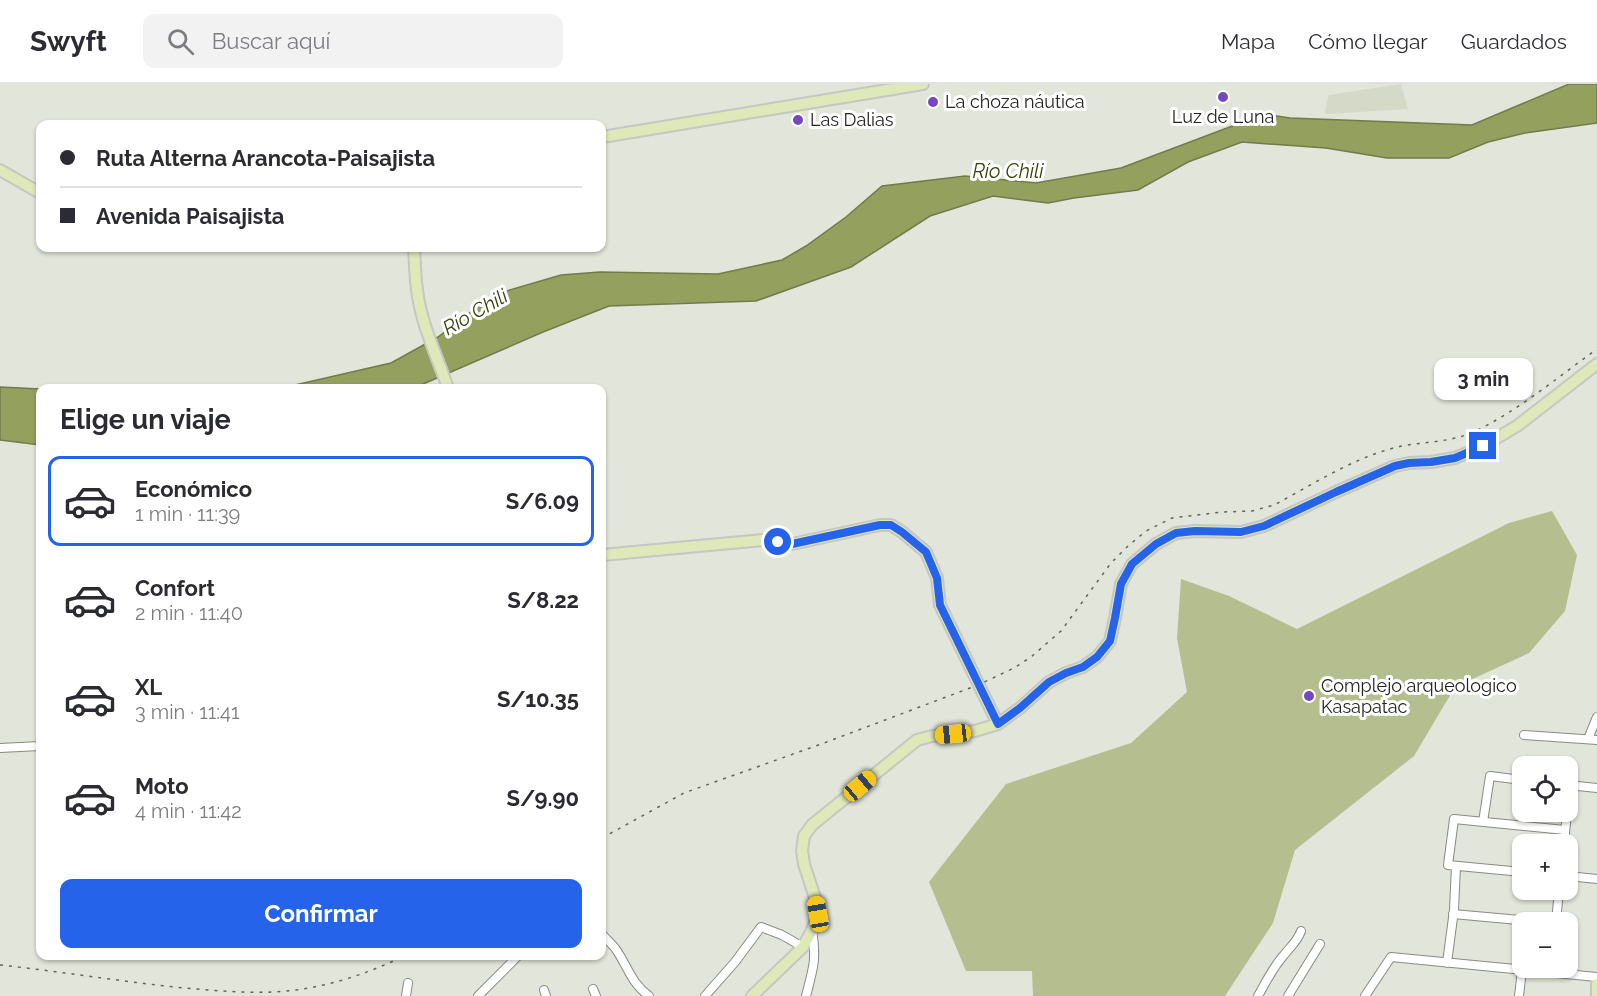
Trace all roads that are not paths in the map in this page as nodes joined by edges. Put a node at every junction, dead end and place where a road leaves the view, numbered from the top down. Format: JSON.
{"nodes":[{"id":1,"x":923,"y":84,"type":"edge"},
{"id":2,"x":606,"y":136,"type":"edge"},
{"id":3,"x":0,"y":170,"type":"edge"},
{"id":4,"x":36,"y":191,"type":"edge"},
{"id":5,"x":414,"y":252,"type":"edge"},
{"id":6,"x":1597,"y":364,"type":"edge"},
{"id":7,"x":447,"y":384,"type":"edge"},
{"id":8,"x":606,"y":555,"type":"edge"},
{"id":9,"x":1597,"y":717,"type":"edge"},
{"id":10,"x":998,"y":724,"type":"junction"},
{"id":11,"x":1524,"y":735,"type":"dead end"},
{"id":12,"x":1588,"y":739,"type":"junction"},
{"id":13,"x":1597,"y":740,"type":"edge"},
{"id":14,"x":36,"y":746,"type":"edge"},
{"id":15,"x":0,"y":748,"type":"edge"},
{"id":16,"x":1512,"y":779,"type":"edge"},
{"id":17,"x":1578,"y":786,"type":"edge"},
{"id":18,"x":1597,"y":788,"type":"edge"},
{"id":19,"x":1483,"y":822,"type":"junction"},
{"id":20,"x":1566,"y":822,"type":"edge"},
{"id":21,"x":1565,"y":830,"type":"junction"},
{"id":22,"x":1565,"y":834,"type":"edge"},
{"id":23,"x":1452,"y":866,"type":"junction"},
{"id":24,"x":1512,"y":871,"type":"edge"},
{"id":25,"x":1578,"y":877,"type":"edge"},
{"id":26,"x":1597,"y":879,"type":"edge"},
{"id":27,"x":1453,"y":914,"type":"junction"},
{"id":28,"x":1512,"y":919,"type":"edge"},
{"id":29,"x":812,"y":930,"type":"junction"},
{"id":30,"x":1301,"y":931,"type":"dead end"},
{"id":31,"x":606,"y":938,"type":"edge"},
{"id":32,"x":1320,"y":944,"type":"dead end"},
{"id":33,"x":803,"y":947,"type":"junction"},
{"id":34,"x":514,"y":960,"type":"edge"},
{"id":35,"x":1447,"y":963,"type":"junction"},
{"id":36,"x":1512,"y":969,"type":"edge"},
{"id":37,"x":1578,"y":974,"type":"edge"},
{"id":38,"x":1597,"y":977,"type":"edge"},
{"id":39,"x":1521,"y":978,"type":"edge"},
{"id":40,"x":408,"y":983,"type":"dead end"},
{"id":41,"x":1597,"y":984,"type":"edge"},
{"id":42,"x":707,"y":995,"type":"edge"},
{"id":43,"x":754,"y":995,"type":"edge"},
{"id":44,"x":406,"y":996,"type":"edge"},
{"id":45,"x":478,"y":996,"type":"edge"},
{"id":46,"x":649,"y":996,"type":"edge"},
{"id":47,"x":806,"y":996,"type":"edge"},
{"id":48,"x":1258,"y":996,"type":"edge"},
{"id":49,"x":1288,"y":996,"type":"edge"},
{"id":50,"x":1365,"y":996,"type":"edge"},
{"id":51,"x":1519,"y":996,"type":"edge"},
{"id":52,"x":1596,"y":996,"type":"edge"}],
"edges":[{"from":1,"to":2,"type":"main road"},
{"from":3,"to":4,"type":"main road"},
{"from":5,"to":7,"type":"main road"},
{"from":6,"to":10,"type":"main road"},
{"from":8,"to":10,"type":"main road"},
{"from":9,"to":12,"type":"street"},
{"from":10,"to":29,"type":"main road"},
{"from":11,"to":12,"type":"street"},
{"from":12,"to":13,"type":"street"},
{"from":14,"to":15,"type":"street"},
{"from":16,"to":19,"type":"street"},
{"from":17,"to":18,"type":"street"},
{"from":19,"to":21,"type":"street"},
{"from":19,"to":23,"type":"street"},
{"from":20,"to":21,"type":"street"},
{"from":21,"to":22,"type":"street"},
{"from":23,"to":24,"type":"street"},
{"from":23,"to":27,"type":"street"},
{"from":25,"to":26,"type":"street"},
{"from":27,"to":28,"type":"street"},
{"from":27,"to":35,"type":"street"},
{"from":29,"to":33,"type":"main road"},
{"from":29,"to":47,"type":"street"},
{"from":30,"to":48,"type":"street"},
{"from":31,"to":46,"type":"street"},
{"from":32,"to":49,"type":"street"},
{"from":33,"to":42,"type":"street"},
{"from":33,"to":43,"type":"main road"},
{"from":34,"to":45,"type":"street"},
{"from":35,"to":36,"type":"street"},
{"from":35,"to":50,"type":"street"},
{"from":37,"to":38,"type":"street"},
{"from":39,"to":51,"type":"street"},
{"from":40,"to":44,"type":"street"},
{"from":41,"to":52,"type":"main road"}]}
